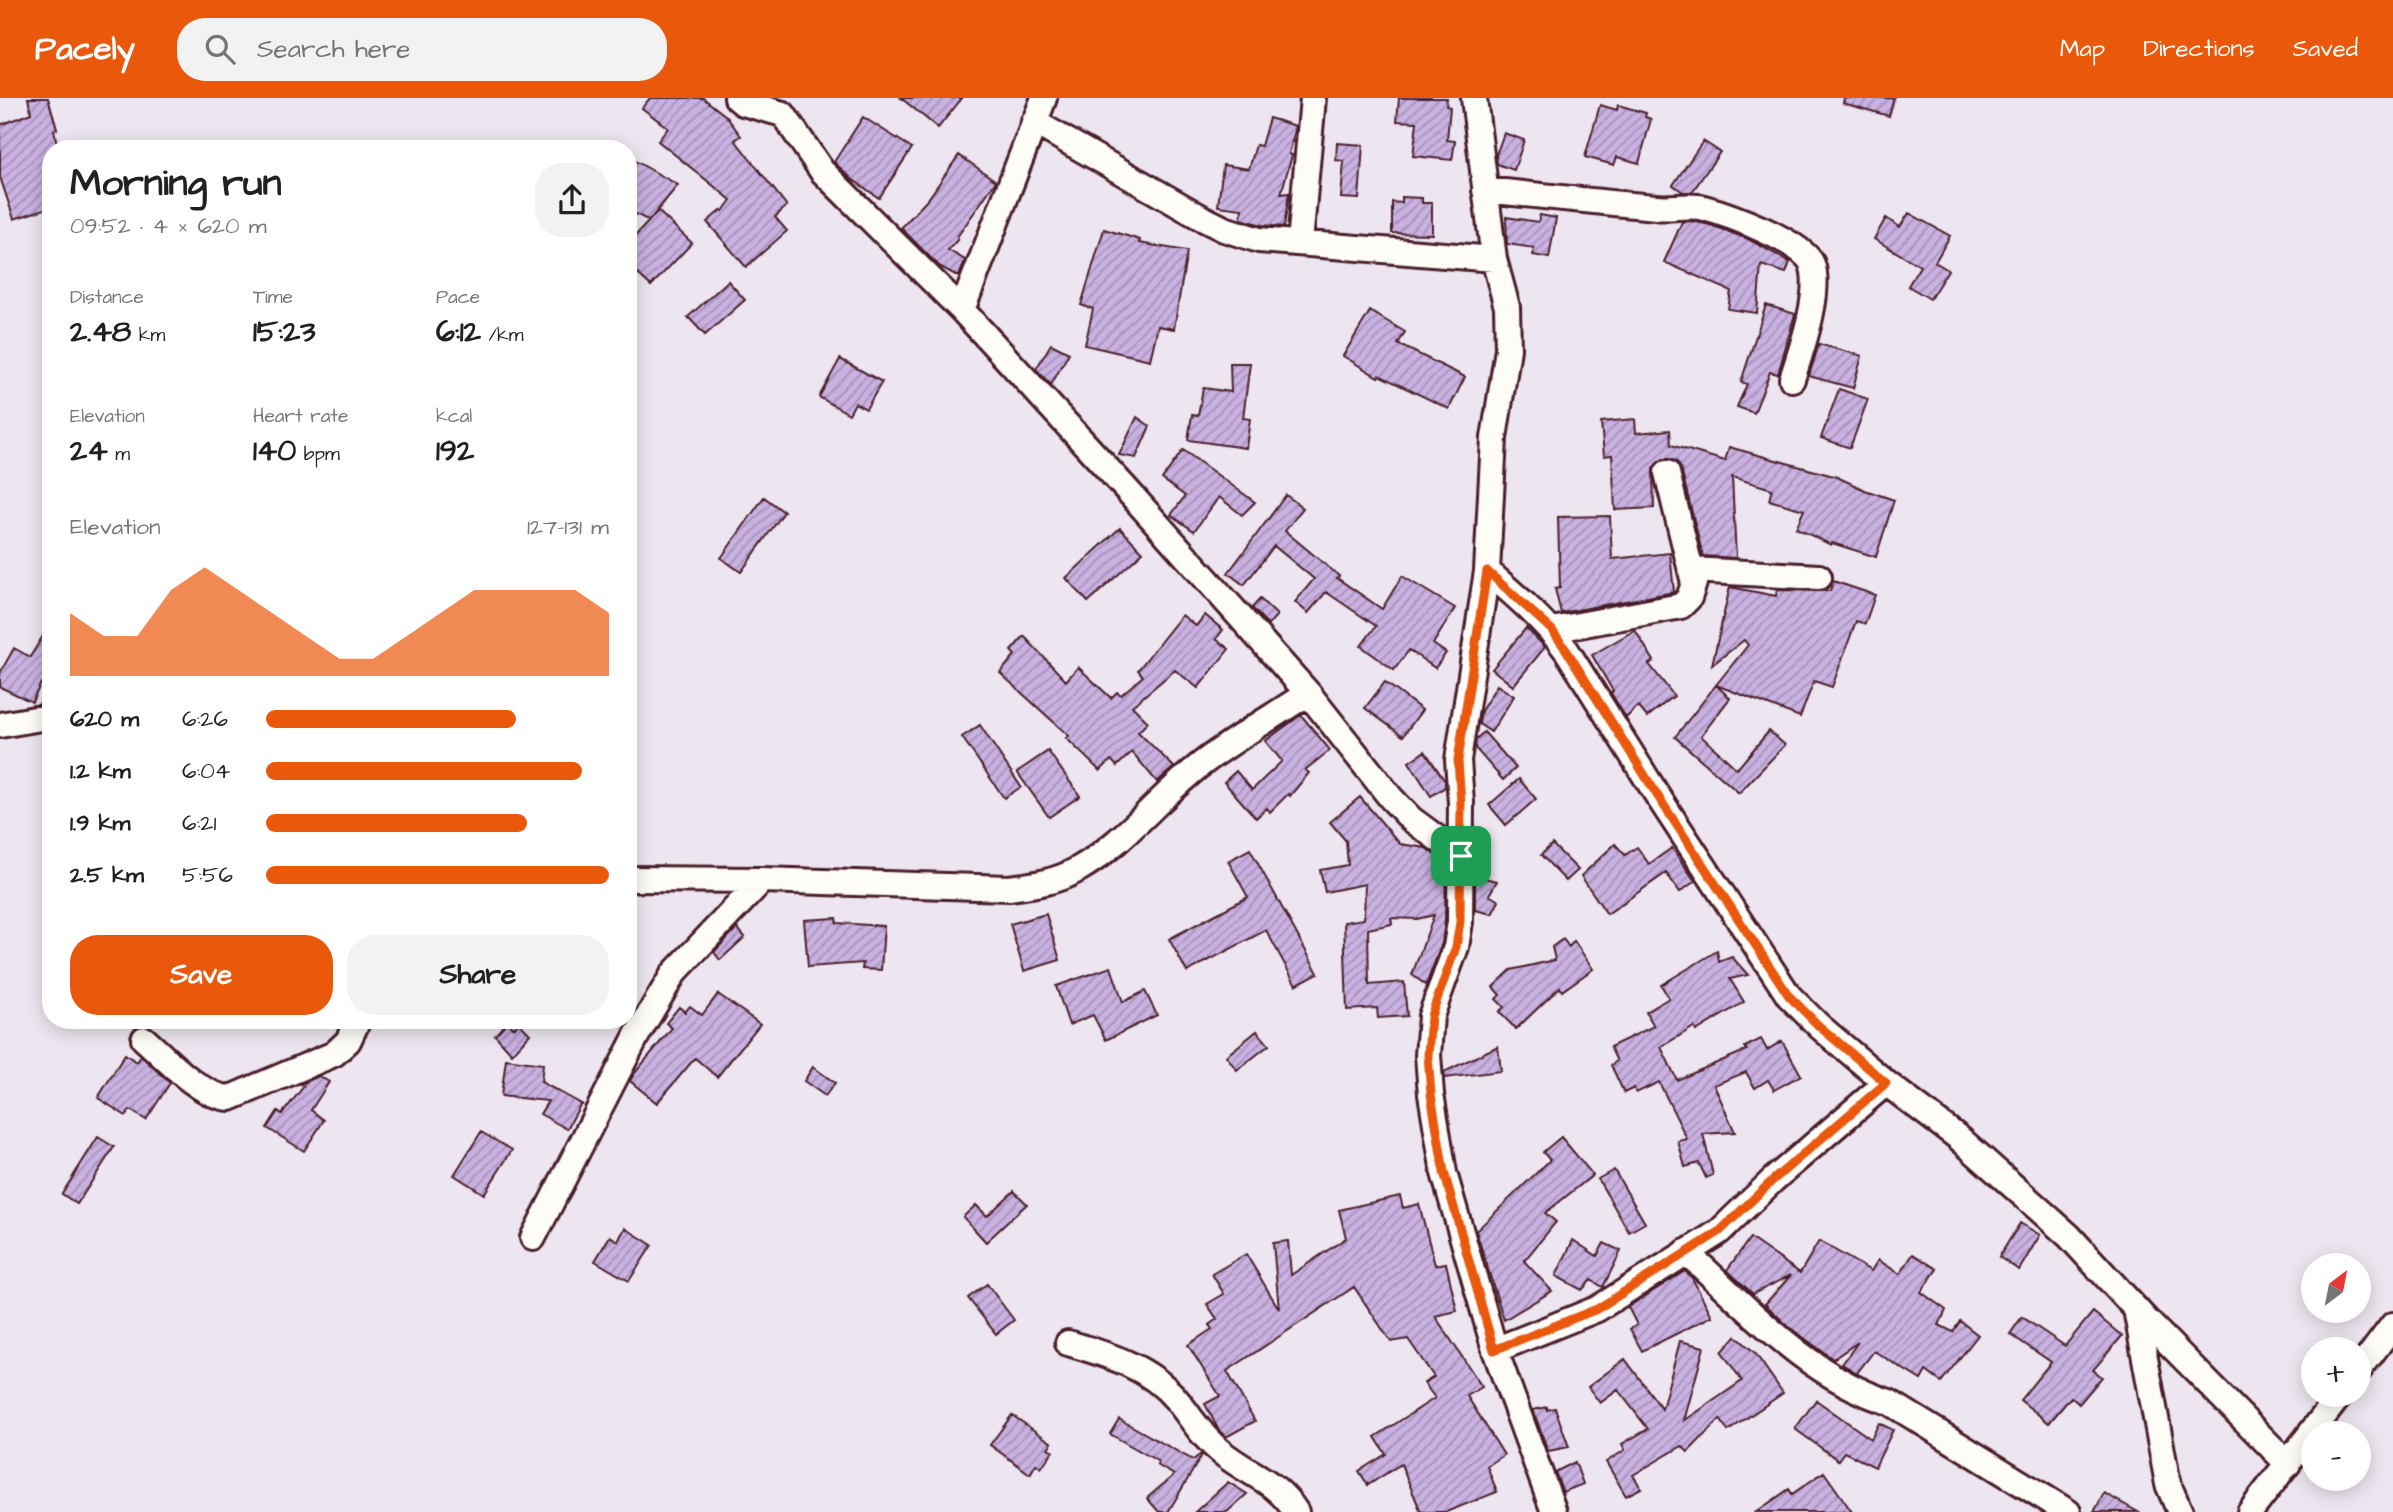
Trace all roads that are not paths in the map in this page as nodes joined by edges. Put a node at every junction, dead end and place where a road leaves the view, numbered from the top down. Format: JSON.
{"nodes":[{"id":1,"x":737,"y":98,"type":"edge"},
{"id":2,"x":1044,"y":98,"type":"edge"},
{"id":3,"x":1313,"y":98,"type":"edge"},
{"id":4,"x":1474,"y":98,"type":"edge"},
{"id":5,"x":1034,"y":122,"type":"junction"},
{"id":6,"x":1486,"y":190,"type":"junction"},
{"id":7,"x":1300,"y":243,"type":"junction"},
{"id":8,"x":1494,"y":259,"type":"junction"},
{"id":9,"x":962,"y":310,"type":"junction"},
{"id":10,"x":1792,"y":379,"type":"dead end"},
{"id":11,"x":1667,"y":473,"type":"dead end"},
{"id":12,"x":1691,"y":570,"type":"junction"},
{"id":13,"x":1487,"y":571,"type":"junction"},
{"id":14,"x":1819,"y":577,"type":"dead end"},
{"id":15,"x":1552,"y":630,"type":"junction"},
{"id":16,"x":1308,"y":694,"type":"junction"},
{"id":17,"x":42,"y":718,"type":"edge"},
{"id":18,"x":0,"y":725,"type":"edge"},
{"id":19,"x":1461,"y":856,"type":"junction"},
{"id":20,"x":637,"y":879,"type":"edge"},
{"id":21,"x":762,"y":880,"type":"junction"},
{"id":22,"x":354,"y":1029,"type":"edge"},
{"id":23,"x":144,"y":1039,"type":"dead end"},
{"id":24,"x":1886,"y":1083,"type":"junction"},
{"id":25,"x":533,"y":1238,"type":"dead end"},
{"id":26,"x":1686,"y":1252,"type":"junction"},
{"id":27,"x":2136,"y":1309,"type":"junction"},
{"id":28,"x":2393,"y":1325,"type":"edge"},
{"id":29,"x":1068,"y":1343,"type":"dead end"},
{"id":30,"x":1494,"y":1350,"type":"junction"},
{"id":31,"x":2371,"y":1354,"type":"edge"},
{"id":32,"x":2331,"y":1407,"type":"edge"},
{"id":33,"x":2288,"y":1464,"type":"junction"},
{"id":34,"x":1296,"y":1512,"type":"edge"},
{"id":35,"x":1554,"y":1512,"type":"edge"},
{"id":36,"x":2067,"y":1512,"type":"edge"},
{"id":37,"x":2180,"y":1512,"type":"edge"},
{"id":38,"x":2250,"y":1512,"type":"edge"}],
"edges":[{"from":1,"to":9,"type":"street"},
{"from":2,"to":5,"type":"street"},
{"from":3,"to":7,"type":"street"},
{"from":4,"to":6,"type":"street"},
{"from":5,"to":7,"type":"street"},
{"from":5,"to":9,"type":"street"},
{"from":6,"to":8,"type":"street"},
{"from":6,"to":10,"type":"street"},
{"from":7,"to":8,"type":"street"},
{"from":8,"to":13,"type":"street"},
{"from":9,"to":16,"type":"street"},
{"from":11,"to":12,"type":"street"},
{"from":12,"to":14,"type":"street"},
{"from":12,"to":15,"type":"street"},
{"from":13,"to":15,"type":"street"},
{"from":13,"to":19,"type":"street"},
{"from":15,"to":24,"type":"street"},
{"from":16,"to":19,"type":"street"},
{"from":16,"to":21,"type":"street"},
{"from":17,"to":18,"type":"street"},
{"from":19,"to":30,"type":"street"},
{"from":20,"to":21,"type":"street"},
{"from":21,"to":25,"type":"street"},
{"from":22,"to":23,"type":"street"},
{"from":24,"to":26,"type":"street"},
{"from":24,"to":27,"type":"street"},
{"from":26,"to":30,"type":"street"},
{"from":26,"to":36,"type":"street"},
{"from":27,"to":33,"type":"street"},
{"from":27,"to":37,"type":"street"},
{"from":28,"to":31,"type":"street"},
{"from":29,"to":34,"type":"street"},
{"from":30,"to":35,"type":"street"},
{"from":32,"to":33,"type":"street"},
{"from":33,"to":38,"type":"street"}]}
